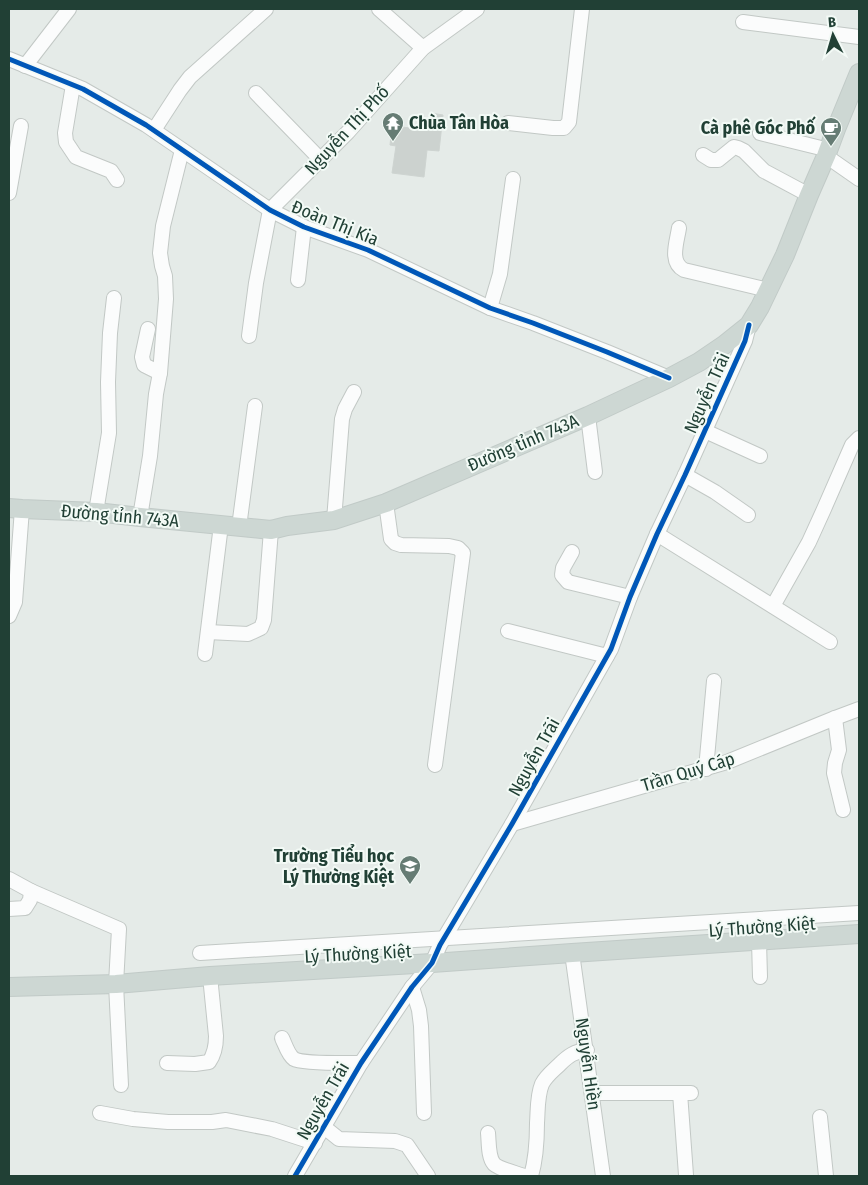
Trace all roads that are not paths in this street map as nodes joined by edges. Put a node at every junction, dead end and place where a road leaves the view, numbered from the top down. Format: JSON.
{"nodes":[{"id":1,"x":69,"y":9,"type":"edge"},
{"id":2,"x":266,"y":9,"type":"edge"},
{"id":3,"x":379,"y":9,"type":"edge"},
{"id":4,"x":477,"y":9,"type":"edge"},
{"id":5,"x":582,"y":9,"type":"edge"},
{"id":6,"x":743,"y":22,"type":"dead end"},
{"id":7,"x":859,"y":37,"type":"edge"},
{"id":8,"x":423,"y":48,"type":"junction"},
{"id":9,"x":9,"y":59,"type":"edge"},
{"id":10,"x":25,"y":66,"type":"junction"},
{"id":11,"x":859,"y":73,"type":"edge"},
{"id":12,"x":73,"y":85,"type":"junction"},
{"id":13,"x":256,"y":93,"type":"dead end"},
{"id":14,"x":508,"y":123,"type":"dead end"},
{"id":15,"x":21,"y":126,"type":"dead end"},
{"id":16,"x":154,"y":130,"type":"junction"},
{"id":17,"x":760,"y":133,"type":"dead end"},
{"id":18,"x":182,"y":150,"type":"junction"},
{"id":19,"x":827,"y":153,"type":"junction"},
{"id":20,"x":703,"y":155,"type":"dead end"},
{"id":21,"x":321,"y":160,"type":"junction"},
{"id":22,"x":513,"y":179,"type":"dead end"},
{"id":23,"x":859,"y":179,"type":"edge"},
{"id":24,"x":117,"y":180,"type":"dead end"},
{"id":25,"x":9,"y":193,"type":"edge"},
{"id":26,"x":809,"y":195,"type":"junction"},
{"id":27,"x":270,"y":210,"type":"junction"},
{"id":28,"x":304,"y":227,"type":"junction"},
{"id":29,"x":679,"y":228,"type":"dead end"},
{"id":30,"x":298,"y":280,"type":"dead end"},
{"id":31,"x":768,"y":290,"type":"junction"},
{"id":32,"x":114,"y":298,"type":"dead end"},
{"id":33,"x":490,"y":308,"type":"junction"},
{"id":34,"x":749,"y":325,"type":"junction"},
{"id":35,"x":148,"y":329,"type":"dead end"},
{"id":36,"x":249,"y":336,"type":"dead end"},
{"id":37,"x":160,"y":373,"type":"junction"},
{"id":38,"x":669,"y":378,"type":"junction"},
{"id":39,"x":354,"y":392,"type":"dead end"},
{"id":40,"x":255,"y":406,"type":"dead end"},
{"id":41,"x":588,"y":416,"type":"junction"},
{"id":42,"x":705,"y":431,"type":"junction"},
{"id":43,"x":859,"y":438,"type":"edge"},
{"id":44,"x":760,"y":456,"type":"dead end"},
{"id":45,"x":595,"y":472,"type":"dead end"},
{"id":46,"x":685,"y":475,"type":"junction"},
{"id":47,"x":386,"y":503,"type":"junction"},
{"id":48,"x":16,"y":508,"type":"edge"},
{"id":49,"x":96,"y":512,"type":"junction"},
{"id":50,"x":748,"y":515,"type":"dead end"},
{"id":51,"x":140,"y":517,"type":"junction"},
{"id":52,"x":334,"y":520,"type":"junction"},
{"id":53,"x":221,"y":525,"type":"junction"},
{"id":54,"x":239,"y":527,"type":"junction"},
{"id":55,"x":272,"y":530,"type":"junction"},
{"id":56,"x":657,"y":534,"type":"junction"},
{"id":57,"x":572,"y":552,"type":"dead end"},
{"id":58,"x":630,"y":597,"type":"junction"},
{"id":59,"x":773,"y":606,"type":"junction"},
{"id":60,"x":9,"y":616,"type":"edge"},
{"id":61,"x":508,"y":631,"type":"dead end"},
{"id":62,"x":208,"y":632,"type":"junction"},
{"id":63,"x":830,"y":642,"type":"dead end"},
{"id":64,"x":205,"y":654,"type":"dead end"},
{"id":65,"x":607,"y":656,"type":"junction"},
{"id":66,"x":714,"y":682,"type":"dead end"},
{"id":67,"x":859,"y":709,"type":"edge"},
{"id":68,"x":835,"y":718,"type":"junction"},
{"id":69,"x":435,"y":764,"type":"dead end"},
{"id":70,"x":706,"y":769,"type":"junction"},
{"id":71,"x":843,"y":810,"type":"dead end"},
{"id":72,"x":512,"y":824,"type":"junction"},
{"id":73,"x":9,"y":879,"type":"edge"},
{"id":74,"x":31,"y":891,"type":"junction"},
{"id":75,"x":9,"y":909,"type":"edge"},
{"id":76,"x":859,"y":913,"type":"edge"},
{"id":77,"x":859,"y":934,"type":"edge"},
{"id":78,"x":444,"y":938,"type":"junction"},
{"id":79,"x":759,"y":941,"type":"junction"},
{"id":80,"x":200,"y":953,"type":"dead end"},
{"id":81,"x":572,"y":953,"type":"junction"},
{"id":82,"x":432,"y":963,"type":"junction"},
{"id":83,"x":210,"y":976,"type":"junction"},
{"id":84,"x":760,"y":978,"type":"dead end"},
{"id":85,"x":116,"y":984,"type":"junction"},
{"id":86,"x":9,"y":987,"type":"edge"},
{"id":87,"x":412,"y":987,"type":"junction"},
{"id":88,"x":282,"y":1038,"type":"dead end"},
{"id":89,"x":587,"y":1050,"type":"junction"},
{"id":90,"x":167,"y":1063,"type":"dead end"},
{"id":91,"x":361,"y":1063,"type":"junction"},
{"id":92,"x":121,"y":1085,"type":"dead end"},
{"id":93,"x":592,"y":1093,"type":"junction"},
{"id":94,"x":100,"y":1113,"type":"dead end"},
{"id":95,"x":424,"y":1113,"type":"dead end"},
{"id":96,"x":820,"y":1117,"type":"dead end"},
{"id":97,"x":324,"y":1127,"type":"junction"},
{"id":98,"x":488,"y":1133,"type":"dead end"},
{"id":99,"x":315,"y":1143,"type":"junction"},
{"id":100,"x":686,"y":1175,"type":"edge"},
{"id":101,"x":295,"y":1176,"type":"edge"},
{"id":102,"x":428,"y":1176,"type":"edge"},
{"id":103,"x":524,"y":1176,"type":"edge"},
{"id":104,"x":531,"y":1176,"type":"edge"},
{"id":105,"x":603,"y":1176,"type":"edge"},
{"id":106,"x":826,"y":1176,"type":"edge"}],
"edges":[{"from":1,"to":10,"type":"street"},
{"from":2,"to":16,"type":"street"},
{"from":3,"to":8,"type":"street"},
{"from":4,"to":8,"type":"street","name":"Nguyễn Thị Phố"},
{"from":5,"to":14,"type":"street"},
{"from":6,"to":7,"type":"street"},
{"from":8,"to":21,"type":"street","name":"Nguyễn Thị Phố"},
{"from":9,"to":10,"type":"street","name":"Đoàn Thị Kia"},
{"from":10,"to":12,"type":"street","name":"Đoàn Thị Kia"},
{"from":11,"to":19,"type":"main road","name":"Đường tỉnh 743A"},
{"from":12,"to":16,"type":"street","name":"Đoàn Thị Kia"},
{"from":12,"to":24,"type":"street"},
{"from":13,"to":21,"type":"street"},
{"from":15,"to":25,"type":"street"},
{"from":16,"to":18,"type":"street","name":"Đoàn Thị Kia"},
{"from":17,"to":19,"type":"street"},
{"from":18,"to":27,"type":"street","name":"Đoàn Thị Kia"},
{"from":18,"to":37,"type":"street"},
{"from":19,"to":23,"type":"street"},
{"from":19,"to":26,"type":"main road","name":"Đường tỉnh 743A"},
{"from":20,"to":26,"type":"street"},
{"from":21,"to":27,"type":"street","name":"Nguyễn Thị Phố"},
{"from":22,"to":33,"type":"street"},
{"from":26,"to":31,"type":"main road","name":"Đường tỉnh 743A"},
{"from":27,"to":28,"type":"street","name":"Đoàn Thị Kia"},
{"from":27,"to":36,"type":"street"},
{"from":28,"to":30,"type":"street"},
{"from":28,"to":33,"type":"street","name":"Đoàn Thị Kia"},
{"from":29,"to":31,"type":"street"},
{"from":31,"to":34,"type":"main road","name":"Đường tỉnh 743A"},
{"from":32,"to":49,"type":"street"},
{"from":33,"to":38,"type":"street","name":"Đoàn Thị Kia"},
{"from":34,"to":38,"type":"main road","name":"Đường tỉnh 743A"},
{"from":34,"to":42,"type":"street","name":"Nguyễn Trãi"},
{"from":35,"to":37,"type":"street"},
{"from":37,"to":51,"type":"street"},
{"from":38,"to":41,"type":"main road","name":"Đường tỉnh 743A"},
{"from":39,"to":52,"type":"street"},
{"from":40,"to":54,"type":"street"},
{"from":41,"to":45,"type":"street"},
{"from":41,"to":47,"type":"main road","name":"Đường tỉnh 743A"},
{"from":42,"to":44,"type":"street"},
{"from":42,"to":46,"type":"street","name":"Nguyễn Trãi"},
{"from":43,"to":59,"type":"street"},
{"from":46,"to":50,"type":"street"},
{"from":46,"to":56,"type":"street","name":"Nguyễn Trãi"},
{"from":47,"to":52,"type":"main road","name":"Đường tỉnh 743A"},
{"from":47,"to":69,"type":"street"},
{"from":48,"to":49,"type":"main road","name":"Đường tỉnh 743A"},
{"from":48,"to":60,"type":"street"},
{"from":49,"to":51,"type":"main road","name":"Đường tỉnh 743A"},
{"from":51,"to":53,"type":"main road","name":"Đường tỉnh 743A"},
{"from":52,"to":55,"type":"main road","name":"Đường tỉnh 743A"},
{"from":53,"to":54,"type":"main road","name":"Đường tỉnh 743A"},
{"from":53,"to":62,"type":"street"},
{"from":54,"to":55,"type":"main road","name":"Đường tỉnh 743A"},
{"from":55,"to":62,"type":"street"},
{"from":56,"to":58,"type":"street","name":"Nguyễn Trãi"},
{"from":56,"to":59,"type":"street"},
{"from":57,"to":58,"type":"street"},
{"from":58,"to":65,"type":"street","name":"Nguyễn Trãi"},
{"from":59,"to":63,"type":"street"},
{"from":61,"to":65,"type":"street"},
{"from":62,"to":64,"type":"street"},
{"from":65,"to":72,"type":"street","name":"Nguyễn Trãi"},
{"from":66,"to":70,"type":"street"},
{"from":67,"to":68,"type":"street","name":"Trần Quý Cáp"},
{"from":68,"to":70,"type":"street","name":"Trần Quý Cáp"},
{"from":68,"to":71,"type":"street"},
{"from":70,"to":72,"type":"street","name":"Trần Quý Cáp"},
{"from":72,"to":78,"type":"street","name":"Nguyễn Trãi"},
{"from":73,"to":74,"type":"street"},
{"from":74,"to":75,"type":"street"},
{"from":74,"to":85,"type":"street"},
{"from":76,"to":78,"type":"street"},
{"from":77,"to":79,"type":"main road","name":"Lý Thường Kiệt"},
{"from":78,"to":80,"type":"street"},
{"from":78,"to":82,"type":"street","name":"Nguyễn Trãi"},
{"from":79,"to":81,"type":"main road","name":"Lý Thường Kiệt"},
{"from":79,"to":84,"type":"street"},
{"from":81,"to":82,"type":"main road","name":"Lý Thường Kiệt"},
{"from":81,"to":89,"type":"street","name":"Nguyễn Hiền"},
{"from":82,"to":83,"type":"main road","name":"Lý Thường Kiệt"},
{"from":82,"to":87,"type":"street","name":"Nguyễn Trãi"},
{"from":83,"to":85,"type":"main road","name":"Lý Thường Kiệt"},
{"from":83,"to":90,"type":"street"},
{"from":85,"to":86,"type":"main road","name":"Lý Thường Kiệt"},
{"from":85,"to":92,"type":"street"},
{"from":87,"to":91,"type":"street","name":"Nguyễn Trãi"},
{"from":87,"to":95,"type":"street"},
{"from":88,"to":91,"type":"street"},
{"from":89,"to":93,"type":"street","name":"Nguyễn Hiền"},
{"from":89,"to":104,"type":"street"},
{"from":91,"to":97,"type":"street","name":"Nguyễn Trãi"},
{"from":93,"to":100,"type":"street"},
{"from":93,"to":105,"type":"street","name":"Nguyễn Hiền"},
{"from":94,"to":99,"type":"street"},
{"from":96,"to":106,"type":"street"},
{"from":97,"to":99,"type":"street","name":"Nguyễn Trãi"},
{"from":97,"to":102,"type":"street"},
{"from":98,"to":103,"type":"street"},
{"from":99,"to":101,"type":"street","name":"Nguyễn Trãi"}]}
